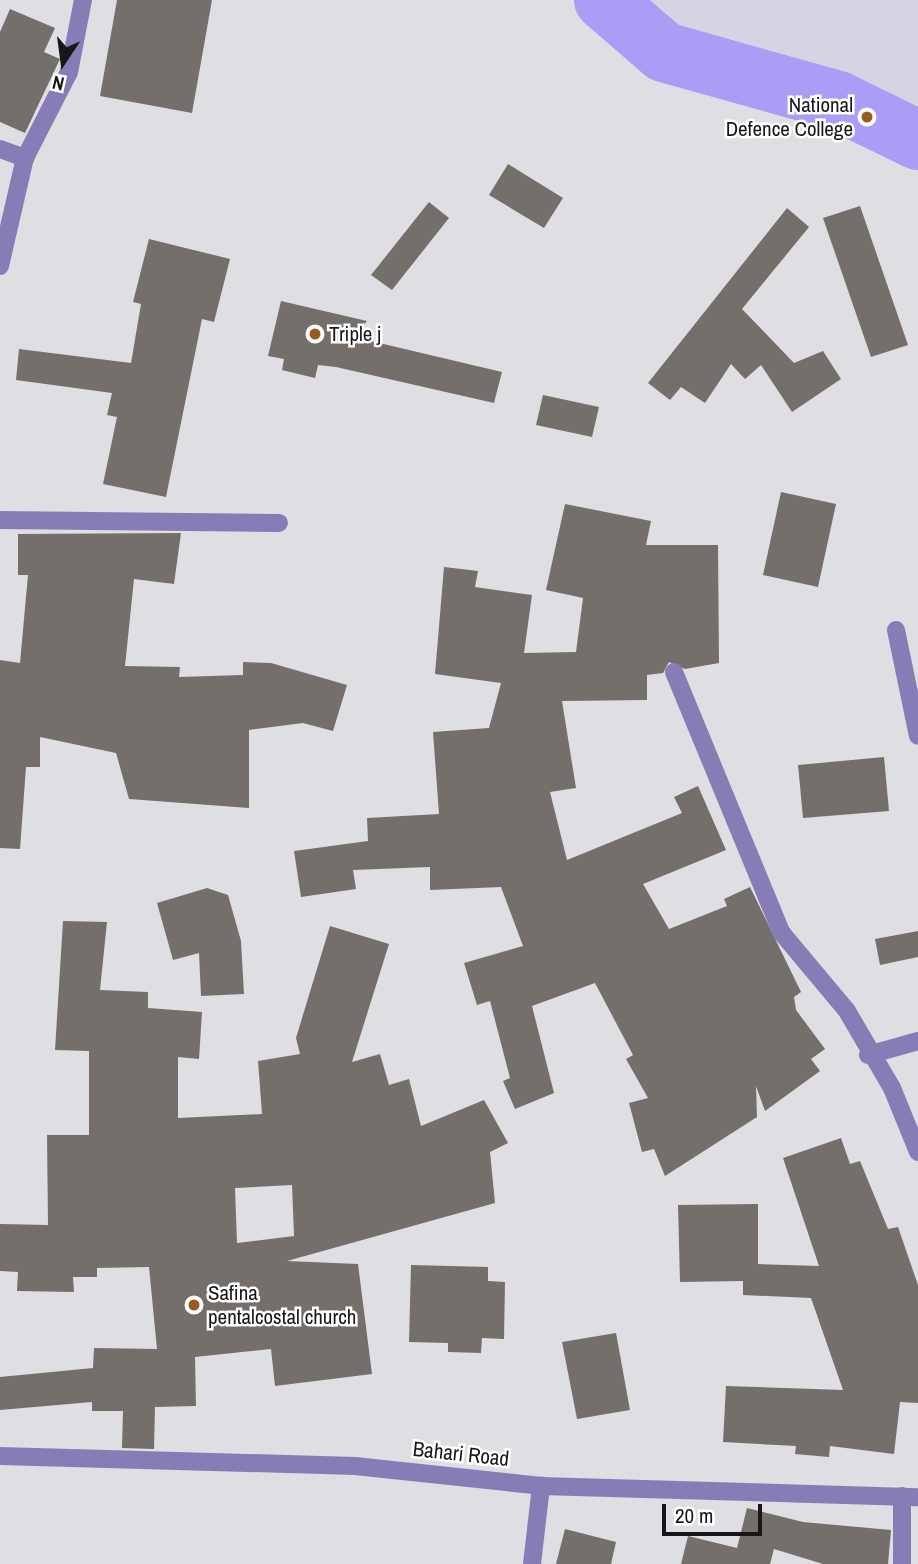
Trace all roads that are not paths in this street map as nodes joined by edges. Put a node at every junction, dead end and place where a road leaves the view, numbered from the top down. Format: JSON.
{"nodes":[{"id":1,"x":83,"y":0,"type":"edge"},
{"id":2,"x":0,"y":149,"type":"edge"},
{"id":3,"x":25,"y":158,"type":"junction"},
{"id":4,"x":0,"y":266,"type":"edge"},
{"id":5,"x":0,"y":520,"type":"edge"},
{"id":6,"x":279,"y":523,"type":"dead end"},
{"id":7,"x":896,"y":630,"type":"dead end"},
{"id":8,"x":674,"y":672,"type":"dead end"},
{"id":9,"x":918,"y":736,"type":"edge"},
{"id":10,"x":918,"y":1041,"type":"edge"},
{"id":11,"x":868,"y":1055,"type":"junction"},
{"id":12,"x":918,"y":1152,"type":"edge"},
{"id":13,"x":0,"y":1456,"type":"edge"},
{"id":14,"x":541,"y":1486,"type":"junction"},
{"id":15,"x":910,"y":1497,"type":"edge"},
{"id":16,"x":533,"y":1564,"type":"edge"},
{"id":17,"x":902,"y":1564,"type":"edge"}],
"edges":[{"from":1,"to":3,"type":"street"},
{"from":2,"to":3,"type":"street"},
{"from":3,"to":4,"type":"street"},
{"from":5,"to":6,"type":"street"},
{"from":7,"to":9,"type":"street"},
{"from":8,"to":11,"type":"street"},
{"from":10,"to":11,"type":"street"},
{"from":11,"to":12,"type":"street"},
{"from":13,"to":14,"type":"street","name":"Bahari Road"},
{"from":14,"to":15,"type":"street","name":"Bahari Road"},
{"from":14,"to":16,"type":"street"},
{"from":15,"to":17,"type":"street"}]}
